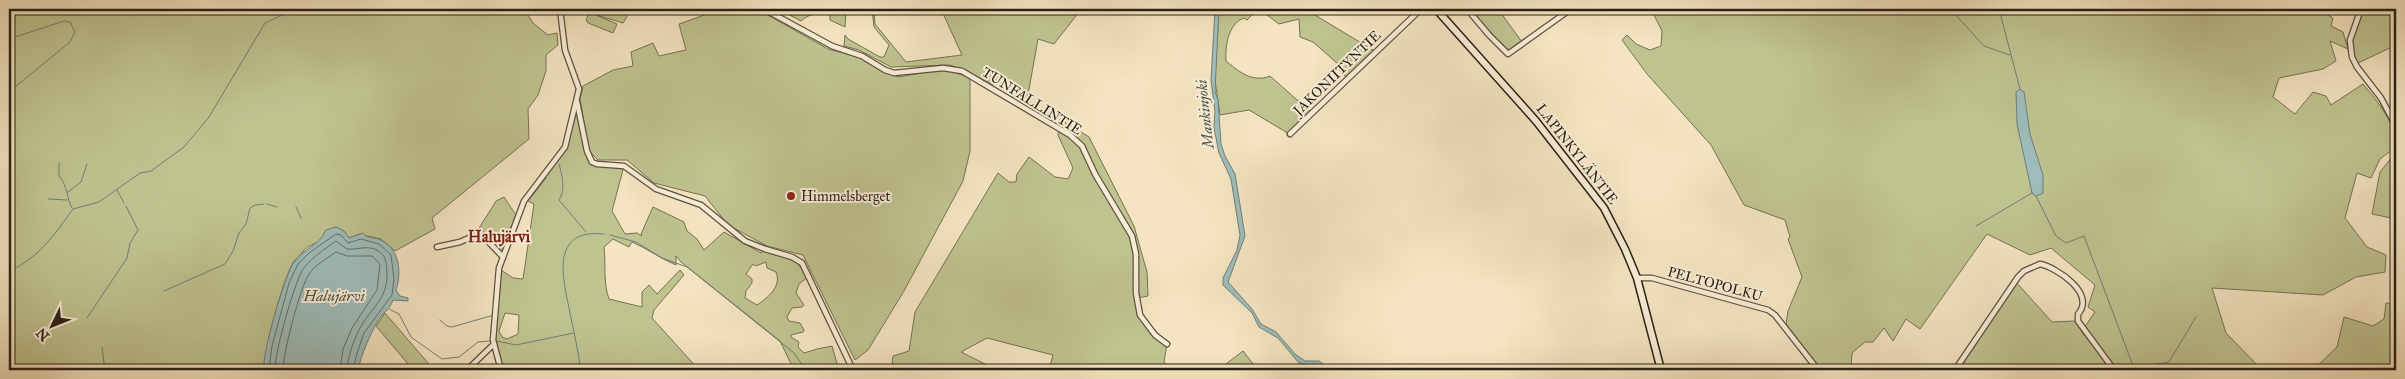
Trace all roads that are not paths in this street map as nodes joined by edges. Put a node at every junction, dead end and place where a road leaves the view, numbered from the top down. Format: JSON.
{"nodes":[{"id":1,"x":560,"y":9,"type":"edge"},
{"id":2,"x":764,"y":9,"type":"edge"},
{"id":3,"x":1421,"y":9,"type":"edge"},
{"id":4,"x":1436,"y":9,"type":"edge"},
{"id":5,"x":1467,"y":9,"type":"edge"},
{"id":6,"x":1570,"y":9,"type":"edge"},
{"id":7,"x":2361,"y":9,"type":"edge"},
{"id":8,"x":577,"y":102,"type":"junction"},
{"id":9,"x":2396,"y":126,"type":"edge"},
{"id":10,"x":1290,"y":134,"type":"dead end"},
{"id":11,"x":437,"y":247,"type":"dead end"},
{"id":12,"x":503,"y":257,"type":"junction"},
{"id":13,"x":1637,"y":278,"type":"junction"},
{"id":14,"x":494,"y":344,"type":"junction"},
{"id":15,"x":1167,"y":344,"type":"dead end"},
{"id":16,"x":468,"y":370,"type":"edge"},
{"id":17,"x":501,"y":370,"type":"edge"},
{"id":18,"x":853,"y":370,"type":"edge"},
{"id":19,"x":1661,"y":370,"type":"edge"},
{"id":20,"x":1818,"y":370,"type":"edge"},
{"id":21,"x":1955,"y":370,"type":"edge"},
{"id":22,"x":2114,"y":370,"type":"edge"}],
"edges":[{"from":1,"to":8,"type":"street"},
{"from":2,"to":15,"type":"street","name":"TUNFALLINTIE"},
{"from":3,"to":10,"type":"street","name":"JAKONIITYNTIE"},
{"from":4,"to":13,"type":"main road","name":"LAPINKYLÄNTIE"},
{"from":5,"to":6,"type":"street"},
{"from":7,"to":9,"type":"street"},
{"from":8,"to":12,"type":"street"},
{"from":8,"to":18,"type":"street"},
{"from":11,"to":12,"type":"street"},
{"from":12,"to":14,"type":"street"},
{"from":13,"to":19,"type":"main road","name":"LAPINKYLÄNTIE"},
{"from":13,"to":20,"type":"street","name":"PELTOPOLKU"},
{"from":14,"to":16,"type":"street"},
{"from":14,"to":17,"type":"street"},
{"from":21,"to":22,"type":"street"}]}
